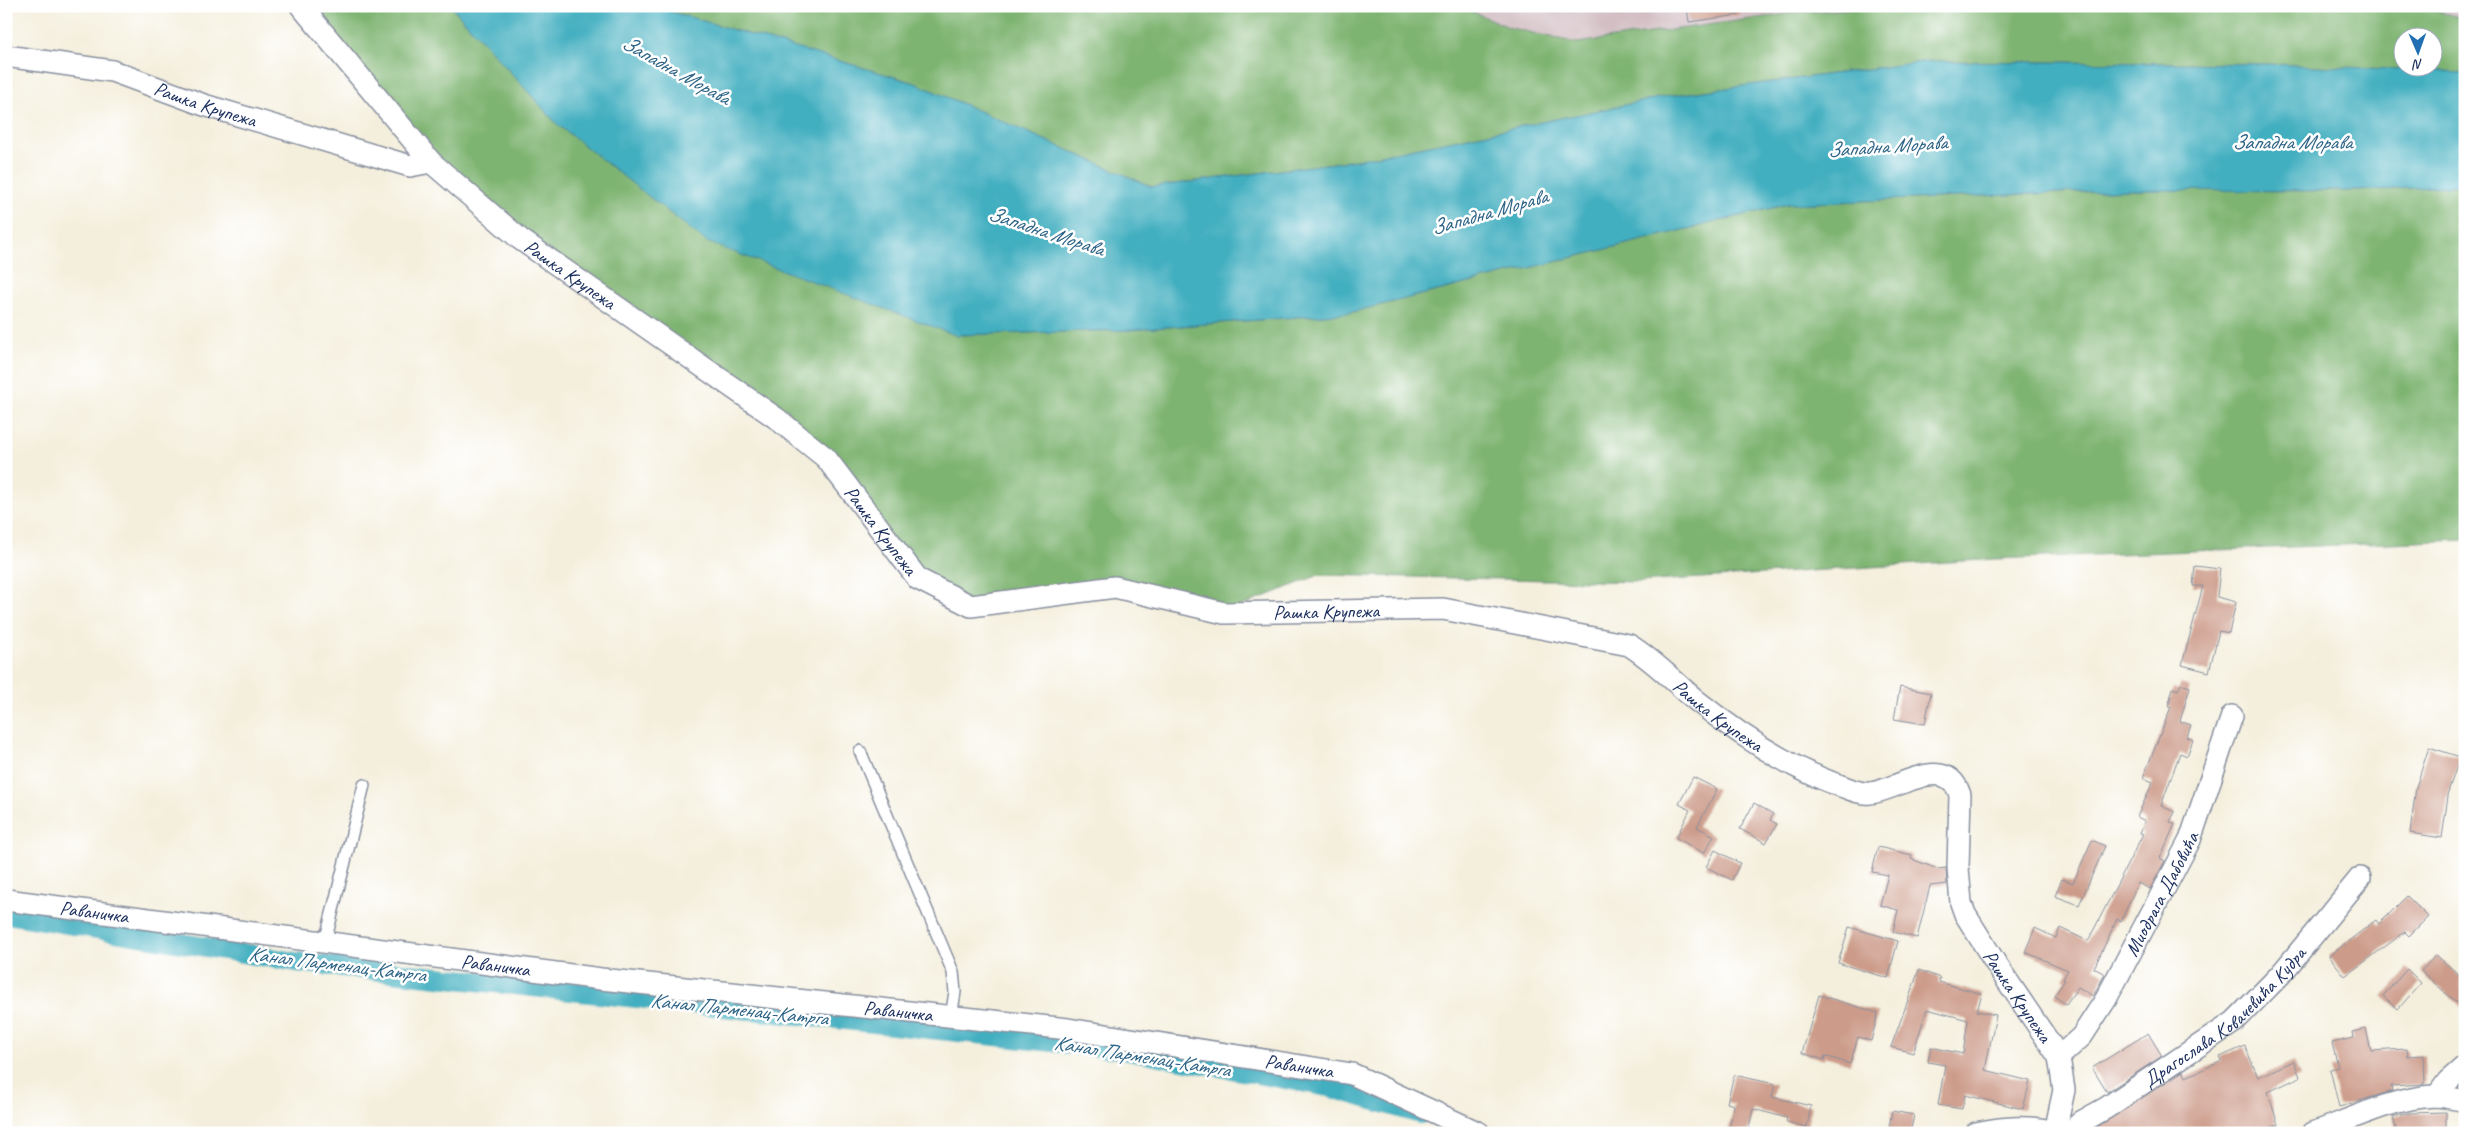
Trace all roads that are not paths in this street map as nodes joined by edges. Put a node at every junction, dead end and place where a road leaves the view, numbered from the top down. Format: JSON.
{"nodes":[{"id":1,"x":302,"y":6,"type":"edge"},
{"id":2,"x":6,"y":56,"type":"edge"},
{"id":3,"x":431,"y":162,"type":"junction"},
{"id":4,"x":2232,"y":716,"type":"dead end"},
{"id":5,"x":860,"y":751,"type":"dead end"},
{"id":6,"x":364,"y":785,"type":"dead end"},
{"id":7,"x":2360,"y":878,"type":"dead end"},
{"id":8,"x":6,"y":900,"type":"edge"},
{"id":9,"x":325,"y":942,"type":"junction"},
{"id":10,"x":952,"y":1017,"type":"junction"},
{"id":11,"x":2059,"y":1057,"type":"junction"},
{"id":12,"x":2465,"y":1066,"type":"edge"},
{"id":13,"x":2437,"y":1096,"type":"junction"},
{"id":14,"x":2465,"y":1101,"type":"edge"},
{"id":15,"x":2061,"y":1132,"type":"edge"},
{"id":16,"x":1479,"y":1133,"type":"edge"},
{"id":17,"x":1976,"y":1133,"type":"edge"},
{"id":18,"x":2313,"y":1133,"type":"edge"}],
"edges":[{"from":1,"to":3,"type":"street","name":"Рашка Крупежа"},
{"from":2,"to":3,"type":"street","name":"Рашка Крупежа"},
{"from":3,"to":11,"type":"street","name":"Рашка Крупежа"},
{"from":4,"to":11,"type":"street","name":"Миодрага Дабовића"},
{"from":5,"to":10,"type":"lane"},
{"from":6,"to":9,"type":"lane"},
{"from":7,"to":15,"type":"street","name":"Драгослава Ковачевића Кудра"},
{"from":8,"to":9,"type":"street","name":"Раваничка"},
{"from":9,"to":10,"type":"street","name":"Раваничка"},
{"from":10,"to":16,"type":"street","name":"Раваничка"},
{"from":11,"to":15,"type":"street","name":"Рашка Крупежа"},
{"from":12,"to":13,"type":"street"},
{"from":13,"to":14,"type":"street"},
{"from":13,"to":18,"type":"street"},
{"from":15,"to":17,"type":"street"}]}
